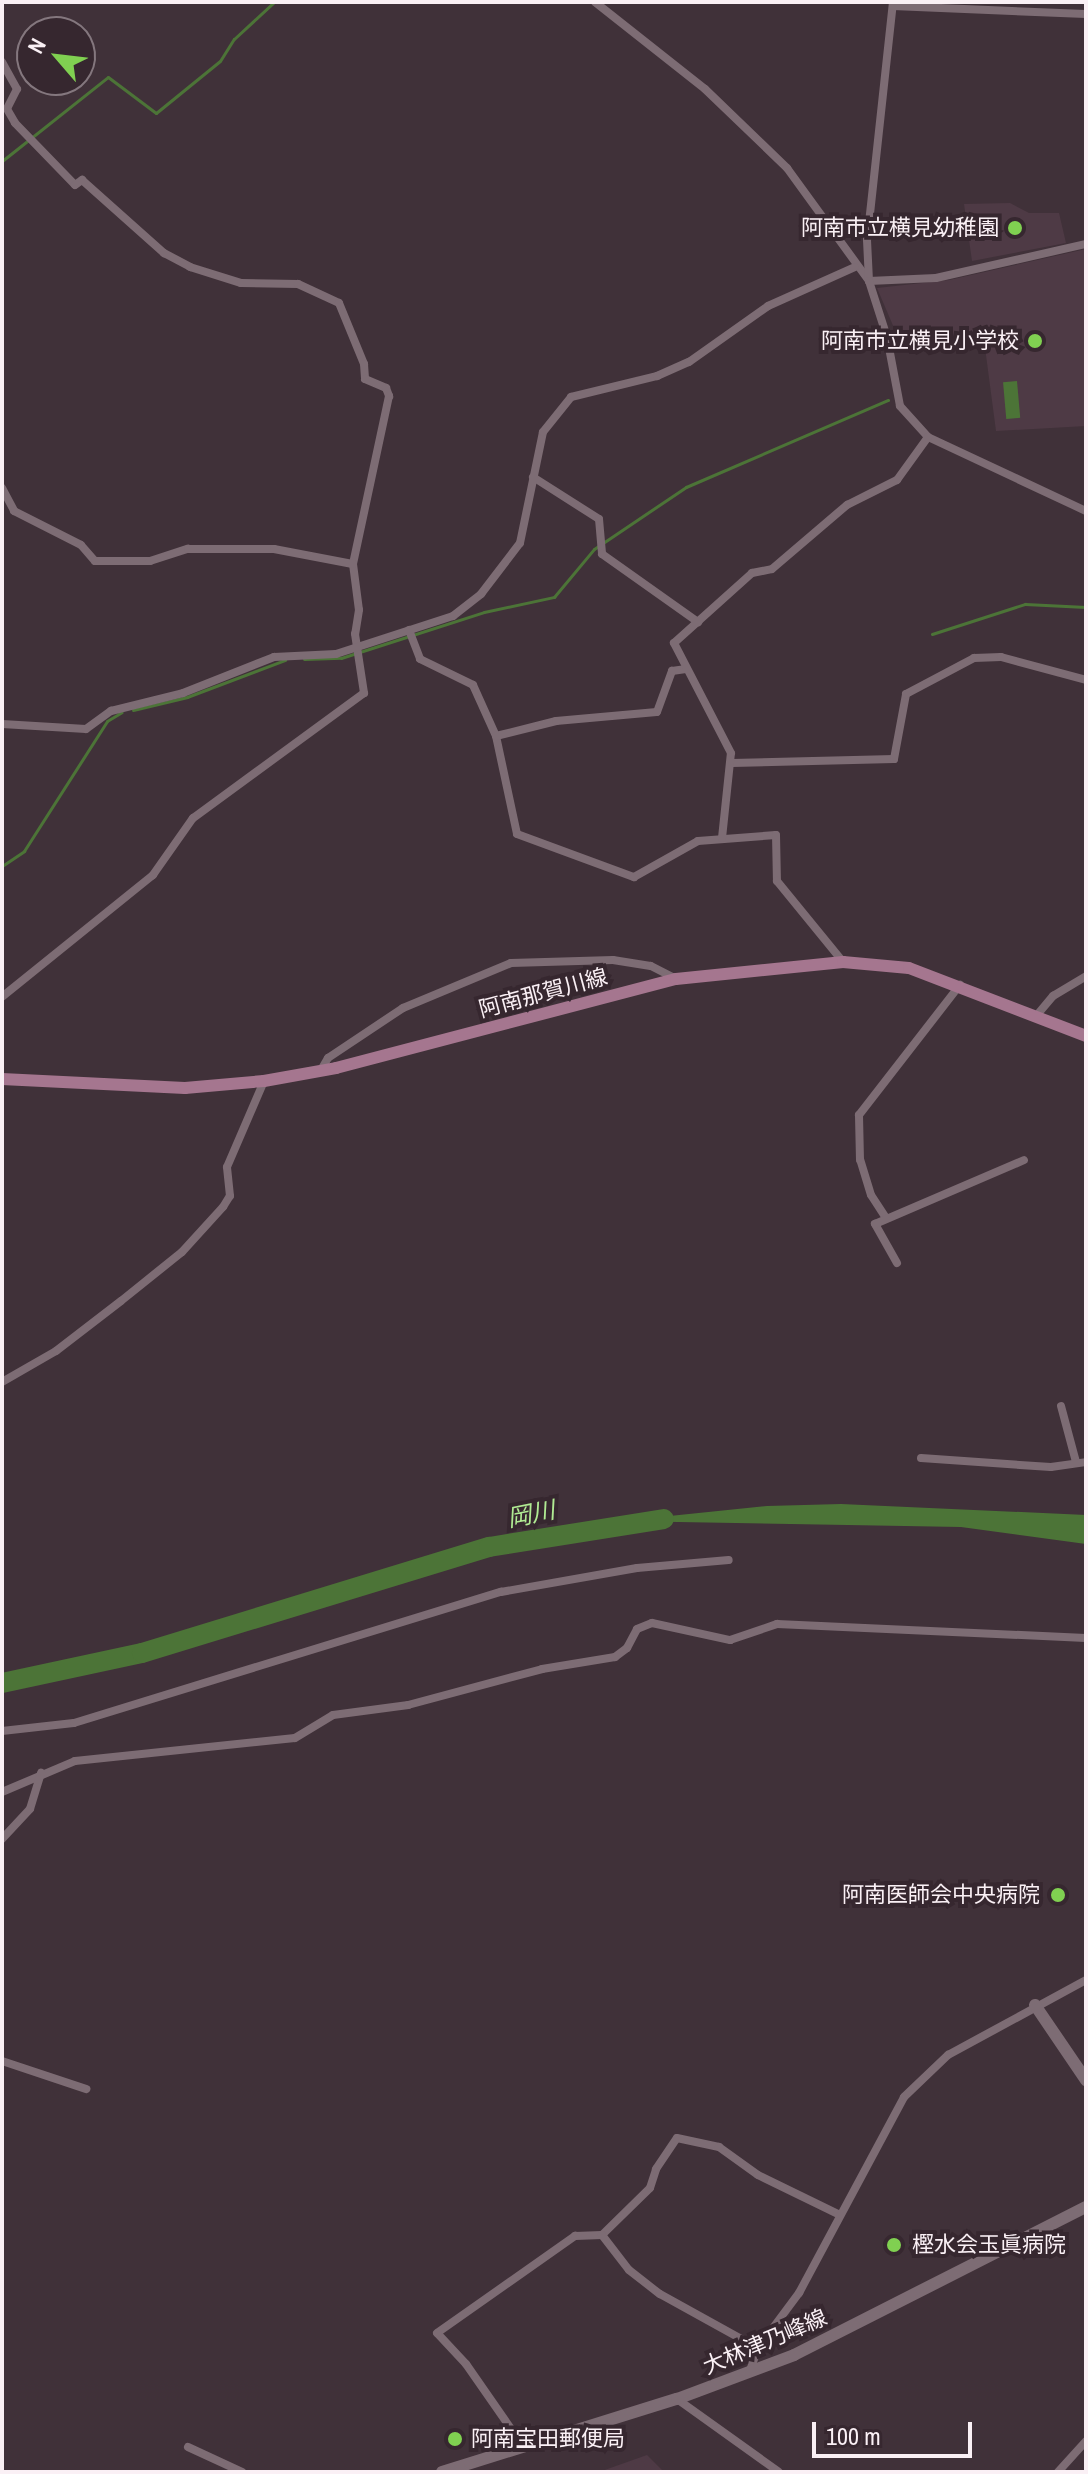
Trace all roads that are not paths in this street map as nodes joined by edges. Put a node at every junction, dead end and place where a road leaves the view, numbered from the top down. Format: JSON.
{"nodes":[{"id":1,"x":595,"y":2,"type":"edge"},
{"id":2,"x":893,"y":4,"type":"edge"},
{"id":3,"x":1086,"y":14,"type":"edge"},
{"id":4,"x":2,"y":62,"type":"edge"},
{"id":5,"x":1086,"y":244,"type":"edge"},
{"id":6,"x":855,"y":267,"type":"junction"},
{"id":7,"x":869,"y":281,"type":"junction"},
{"id":8,"x":928,"y":437,"type":"junction"},
{"id":9,"x":533,"y":477,"type":"junction"},
{"id":10,"x":2,"y":488,"type":"edge"},
{"id":11,"x":1086,"y":511,"type":"edge"},
{"id":12,"x":353,"y":564,"type":"junction"},
{"id":13,"x":698,"y":622,"type":"junction"},
{"id":14,"x":410,"y":635,"type":"junction"},
{"id":15,"x":358,"y":651,"type":"junction"},
{"id":16,"x":686,"y":669,"type":"junction"},
{"id":17,"x":1086,"y":680,"type":"edge"},
{"id":18,"x":2,"y":724,"type":"edge"},
{"id":19,"x":496,"y":736,"type":"junction"},
{"id":20,"x":732,"y":763,"type":"junction"},
{"id":21,"x":722,"y":838,"type":"junction"},
{"id":22,"x":843,"y":962,"type":"junction"},
{"id":23,"x":1086,"y":976,"type":"edge"},
{"id":24,"x":676,"y":979,"type":"junction"},
{"id":25,"x":960,"y":984,"type":"junction"},
{"id":26,"x":2,"y":997,"type":"edge"},
{"id":27,"x":1037,"y":1015,"type":"junction"},
{"id":28,"x":1086,"y":1036,"type":"edge"},
{"id":29,"x":320,"y":1071,"type":"junction"},
{"id":30,"x":2,"y":1079,"type":"edge"},
{"id":31,"x":264,"y":1081,"type":"junction"},
{"id":32,"x":1024,"y":1160,"type":"dead end"},
{"id":33,"x":886,"y":1218,"type":"junction"},
{"id":34,"x":897,"y":1263,"type":"dead end"},
{"id":35,"x":2,"y":1382,"type":"edge"},
{"id":36,"x":1061,"y":1406,"type":"dead end"},
{"id":37,"x":921,"y":1458,"type":"dead end"},
{"id":38,"x":1081,"y":1462,"type":"edge"},
{"id":39,"x":729,"y":1560,"type":"dead end"},
{"id":40,"x":1086,"y":1638,"type":"edge"},
{"id":41,"x":2,"y":1731,"type":"edge"},
{"id":42,"x":41,"y":1773,"type":"junction"},
{"id":43,"x":2,"y":1792,"type":"edge"},
{"id":44,"x":2,"y":1839,"type":"edge"},
{"id":45,"x":1086,"y":1980,"type":"edge"},
{"id":46,"x":1035,"y":2005,"type":"junction"},
{"id":47,"x":2,"y":2061,"type":"edge"},
{"id":48,"x":1086,"y":2080,"type":"edge"},
{"id":49,"x":86,"y":2089,"type":"dead end"},
{"id":50,"x":1086,"y":2207,"type":"edge"},
{"id":51,"x":840,"y":2215,"type":"junction"},
{"id":52,"x":602,"y":2235,"type":"junction"},
{"id":53,"x":758,"y":2348,"type":"junction"},
{"id":54,"x":749,"y":2373,"type":"junction"},
{"id":55,"x":677,"y":2399,"type":"junction"},
{"id":56,"x":1086,"y":2441,"type":"edge"},
{"id":57,"x":523,"y":2446,"type":"junction"},
{"id":58,"x":188,"y":2447,"type":"dead end"},
{"id":59,"x":242,"y":2472,"type":"edge"},
{"id":60,"x":442,"y":2472,"type":"edge"},
{"id":61,"x":779,"y":2472,"type":"edge"},
{"id":62,"x":1058,"y":2472,"type":"edge"}],
"edges":[{"from":1,"to":6,"type":"street"},
{"from":2,"to":3,"type":"street"},
{"from":2,"to":7,"type":"street"},
{"from":4,"to":12,"type":"street"},
{"from":5,"to":7,"type":"street"},
{"from":6,"to":7,"type":"street"},
{"from":6,"to":9,"type":"street"},
{"from":7,"to":8,"type":"street"},
{"from":8,"to":11,"type":"street"},
{"from":8,"to":13,"type":"street"},
{"from":9,"to":13,"type":"street"},
{"from":9,"to":14,"type":"street"},
{"from":10,"to":12,"type":"street"},
{"from":12,"to":15,"type":"street"},
{"from":13,"to":16,"type":"street"},
{"from":14,"to":15,"type":"street"},
{"from":14,"to":19,"type":"street"},
{"from":15,"to":18,"type":"street"},
{"from":15,"to":26,"type":"street"},
{"from":16,"to":19,"type":"street"},
{"from":16,"to":20,"type":"street"},
{"from":17,"to":20,"type":"street"},
{"from":19,"to":21,"type":"street"},
{"from":20,"to":21,"type":"street"},
{"from":21,"to":22,"type":"street"},
{"from":22,"to":24,"type":"main road","name":"阿南那賀川線"},
{"from":22,"to":25,"type":"main road","name":"阿南那賀川線"},
{"from":23,"to":27,"type":"street"},
{"from":24,"to":29,"type":"main road","name":"阿南那賀川線"},
{"from":24,"to":29,"type":"street"},
{"from":25,"to":27,"type":"main road","name":"阿南那賀川線"},
{"from":25,"to":33,"type":"street"},
{"from":27,"to":28,"type":"main road","name":"阿南那賀川線"},
{"from":29,"to":31,"type":"main road","name":"阿南那賀川線"},
{"from":30,"to":31,"type":"main road","name":"阿南那賀川線"},
{"from":31,"to":35,"type":"street"},
{"from":32,"to":33,"type":"street"},
{"from":33,"to":34,"type":"street"},
{"from":36,"to":38,"type":"street"},
{"from":37,"to":38,"type":"street"},
{"from":39,"to":41,"type":"street"},
{"from":40,"to":42,"type":"street"},
{"from":42,"to":43,"type":"street"},
{"from":42,"to":44,"type":"street"},
{"from":45,"to":46,"type":"street"},
{"from":46,"to":48,"type":"main road"},
{"from":46,"to":51,"type":"street"},
{"from":47,"to":49,"type":"street"},
{"from":50,"to":54,"type":"main road","name":"大林津乃峰線"},
{"from":51,"to":52,"type":"street"},
{"from":51,"to":53,"type":"street"},
{"from":52,"to":53,"type":"street"},
{"from":52,"to":57,"type":"street"},
{"from":53,"to":54,"type":"street"},
{"from":54,"to":55,"type":"main road","name":"大林津乃峰線"},
{"from":55,"to":57,"type":"main road","name":"大林津乃峰線"},
{"from":55,"to":61,"type":"street"},
{"from":56,"to":62,"type":"street"},
{"from":57,"to":60,"type":"main road","name":"大林津乃峰線"},
{"from":58,"to":59,"type":"street"}]}
